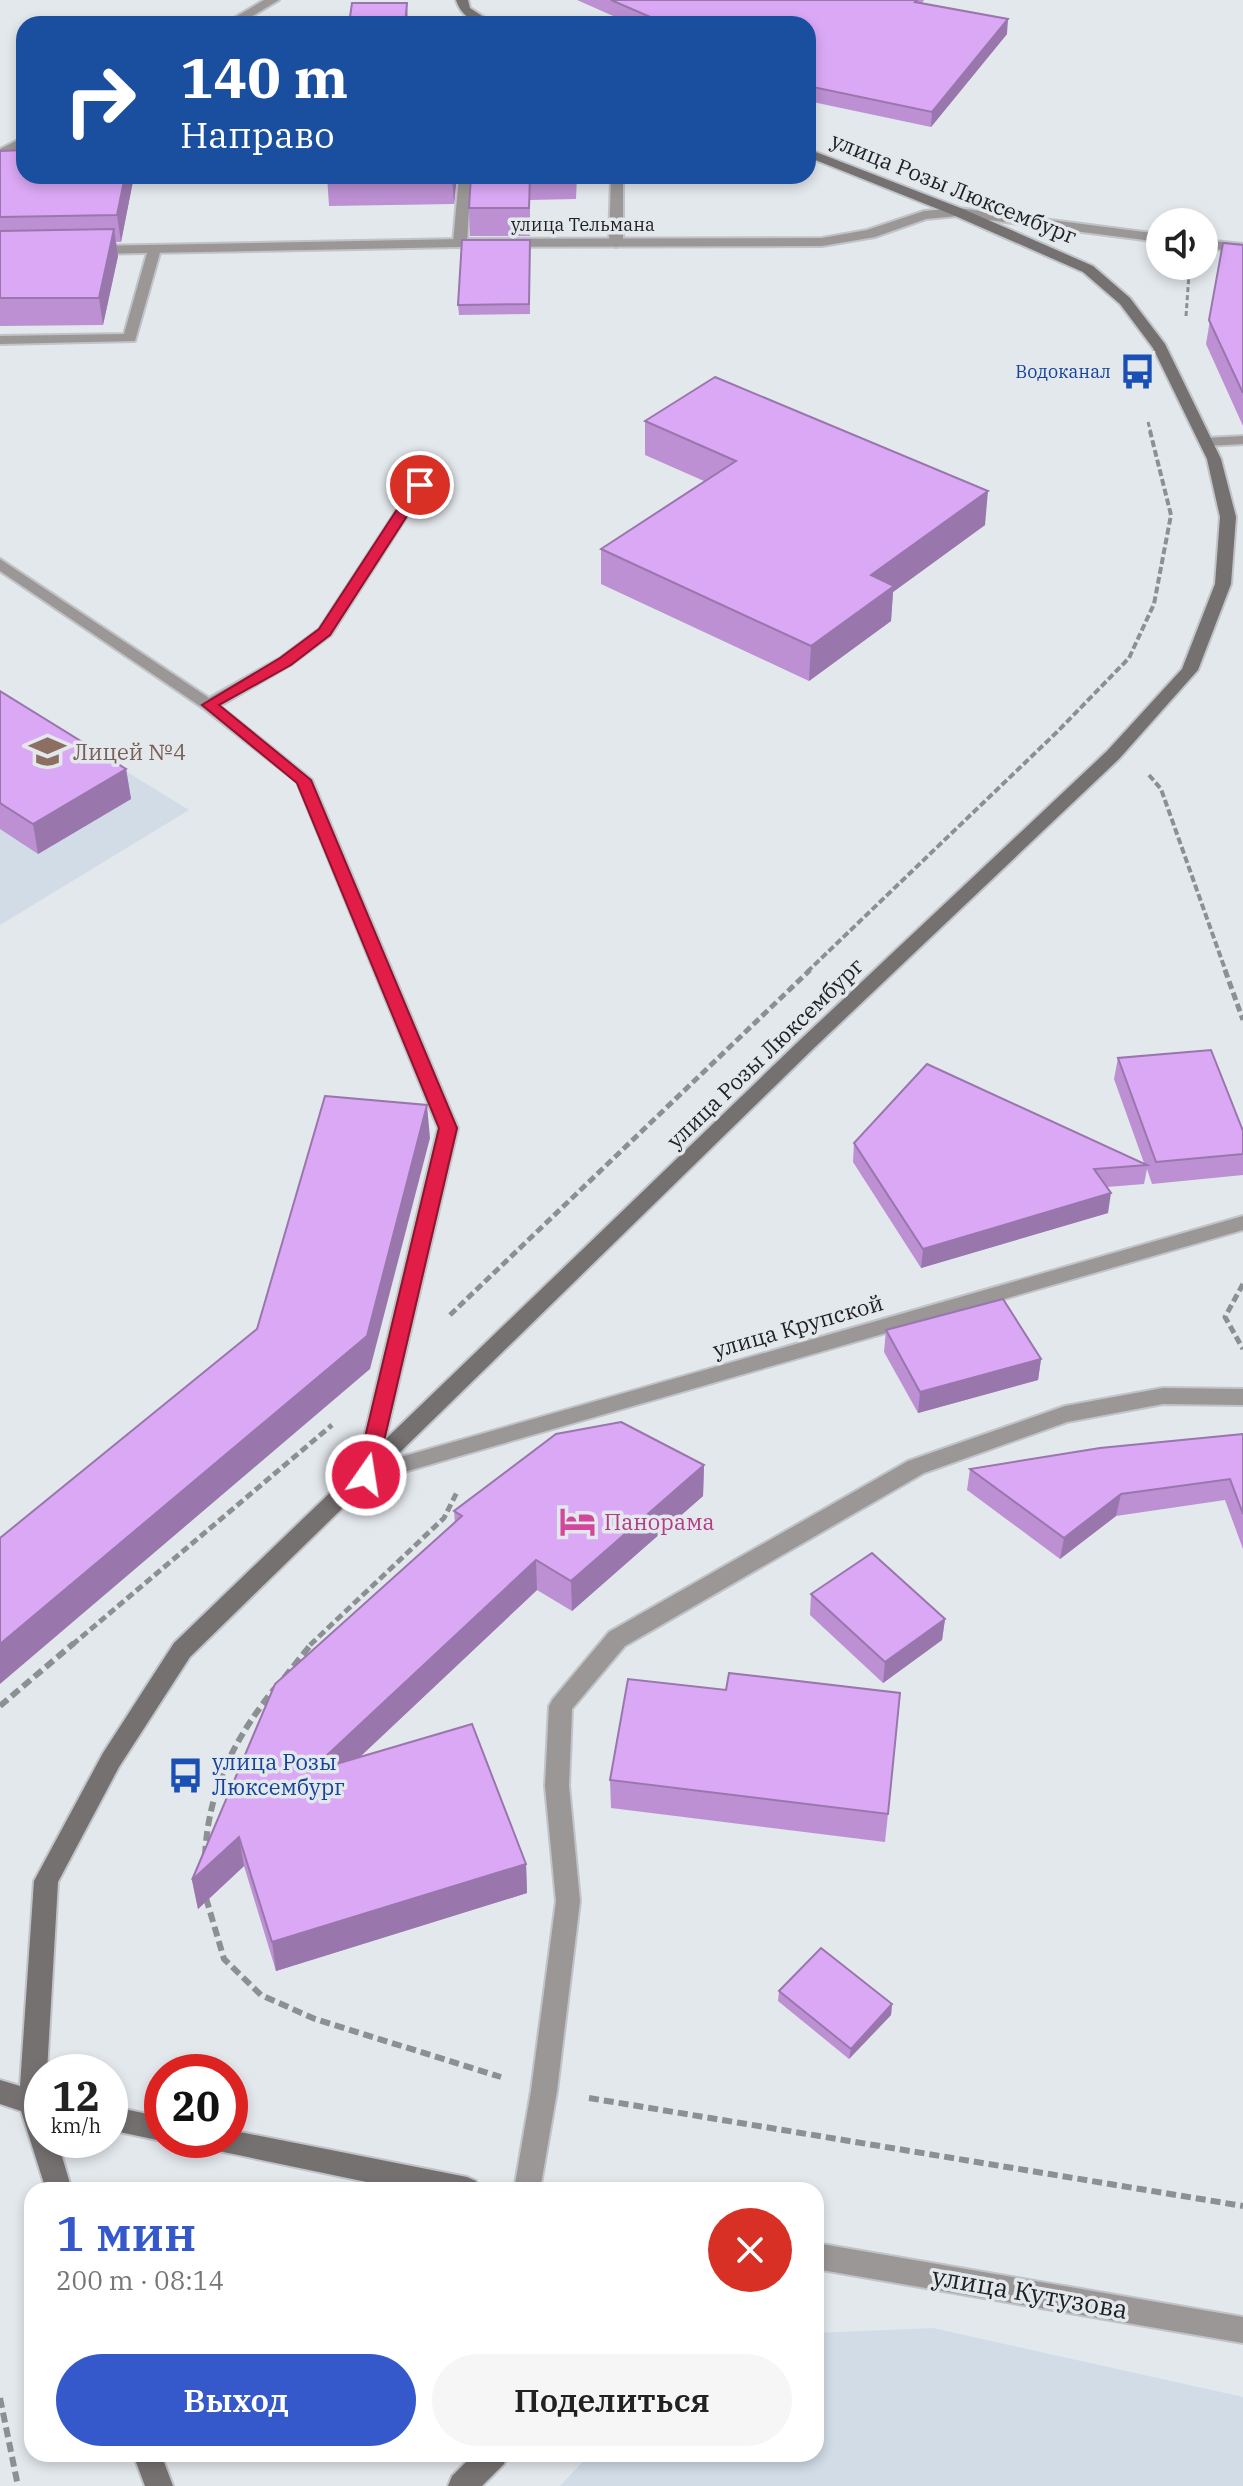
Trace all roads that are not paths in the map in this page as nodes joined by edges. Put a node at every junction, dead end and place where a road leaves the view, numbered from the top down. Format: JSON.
{"nodes":[{"id":1,"x":273,"y":0,"type":"edge"},
{"id":2,"x":462,"y":0,"type":"edge"},
{"id":3,"x":244,"y":16,"type":"edge"},
{"id":4,"x":475,"y":16,"type":"edge"},
{"id":5,"x":816,"y":156,"type":"edge"},
{"id":6,"x":464,"y":184,"type":"edge"},
{"id":7,"x":617,"y":184,"type":"edge"},
{"id":8,"x":958,"y":212,"type":"junction"},
{"id":9,"x":1146,"y":236,"type":"edge"},
{"id":10,"x":460,"y":243,"type":"junction"},
{"id":11,"x":616,"y":243,"type":"junction"},
{"id":12,"x":1218,"y":245,"type":"edge"},
{"id":13,"x":1243,"y":248,"type":"edge"},
{"id":14,"x":154,"y":249,"type":"junction"},
{"id":15,"x":77,"y":250,"type":"edge"},
{"id":16,"x":0,"y":340,"type":"edge"},
{"id":17,"x":1243,"y":440,"type":"edge"},
{"id":18,"x":1206,"y":442,"type":"junction"},
{"id":19,"x":420,"y":485,"type":"dead end"},
{"id":20,"x":0,"y":564,"type":"edge"},
{"id":21,"x":209,"y":705,"type":"junction"},
{"id":22,"x":1243,"y":1223,"type":"edge"},
{"id":23,"x":1243,"y":1397,"type":"edge"},
{"id":24,"x":366,"y":1475,"type":"junction"},
{"id":25,"x":39,"y":2054,"type":"edge"},
{"id":26,"x":0,"y":2092,"type":"edge"},
{"id":27,"x":24,"y":2100,"type":"edge"},
{"id":28,"x":248,"y":2146,"type":"edge"},
{"id":29,"x":49,"y":2158,"type":"edge"},
{"id":30,"x":57,"y":2182,"type":"edge"},
{"id":31,"x":427,"y":2182,"type":"edge"},
{"id":32,"x":528,"y":2182,"type":"edge"},
{"id":33,"x":824,"y":2257,"type":"edge"},
{"id":34,"x":1243,"y":2330,"type":"edge"},
{"id":35,"x":150,"y":2462,"type":"edge"},
{"id":36,"x":486,"y":2462,"type":"edge"},
{"id":37,"x":159,"y":2486,"type":"edge"},
{"id":38,"x":462,"y":2486,"type":"edge"}],
"edges":[{"from":1,"to":3,"type":"street"},
{"from":2,"to":4,"type":"street"},
{"from":5,"to":8,"type":"street","name":"улица Розы Люксембург"},
{"from":6,"to":10,"type":"street"},
{"from":7,"to":11,"type":"street"},
{"from":8,"to":9,"type":"street","name":"улица Тельмана"},
{"from":8,"to":11,"type":"street","name":"улица Тельмана"},
{"from":8,"to":18,"type":"street","name":"улица Розы Люксембург"},
{"from":10,"to":11,"type":"street","name":"улица Тельмана"},
{"from":10,"to":14,"type":"street","name":"улица Тельмана"},
{"from":12,"to":13,"type":"street"},
{"from":14,"to":15,"type":"street","name":"улица Тельмана"},
{"from":14,"to":16,"type":"street"},
{"from":17,"to":18,"type":"street"},
{"from":18,"to":24,"type":"street","name":"улица Розы Люксембург"},
{"from":19,"to":21,"type":"street"},
{"from":20,"to":21,"type":"street"},
{"from":21,"to":24,"type":"street"},
{"from":22,"to":24,"type":"street","name":"улица Крупской"},
{"from":23,"to":32,"type":"street"},
{"from":24,"to":25,"type":"street","name":"улица Розы Люксембург"},
{"from":26,"to":27,"type":"street"},
{"from":28,"to":31,"type":"street"},
{"from":29,"to":30,"type":"street"},
{"from":33,"to":34,"type":"street","name":"улица Кутузова"},
{"from":35,"to":37,"type":"street"},
{"from":36,"to":38,"type":"street"}]}
